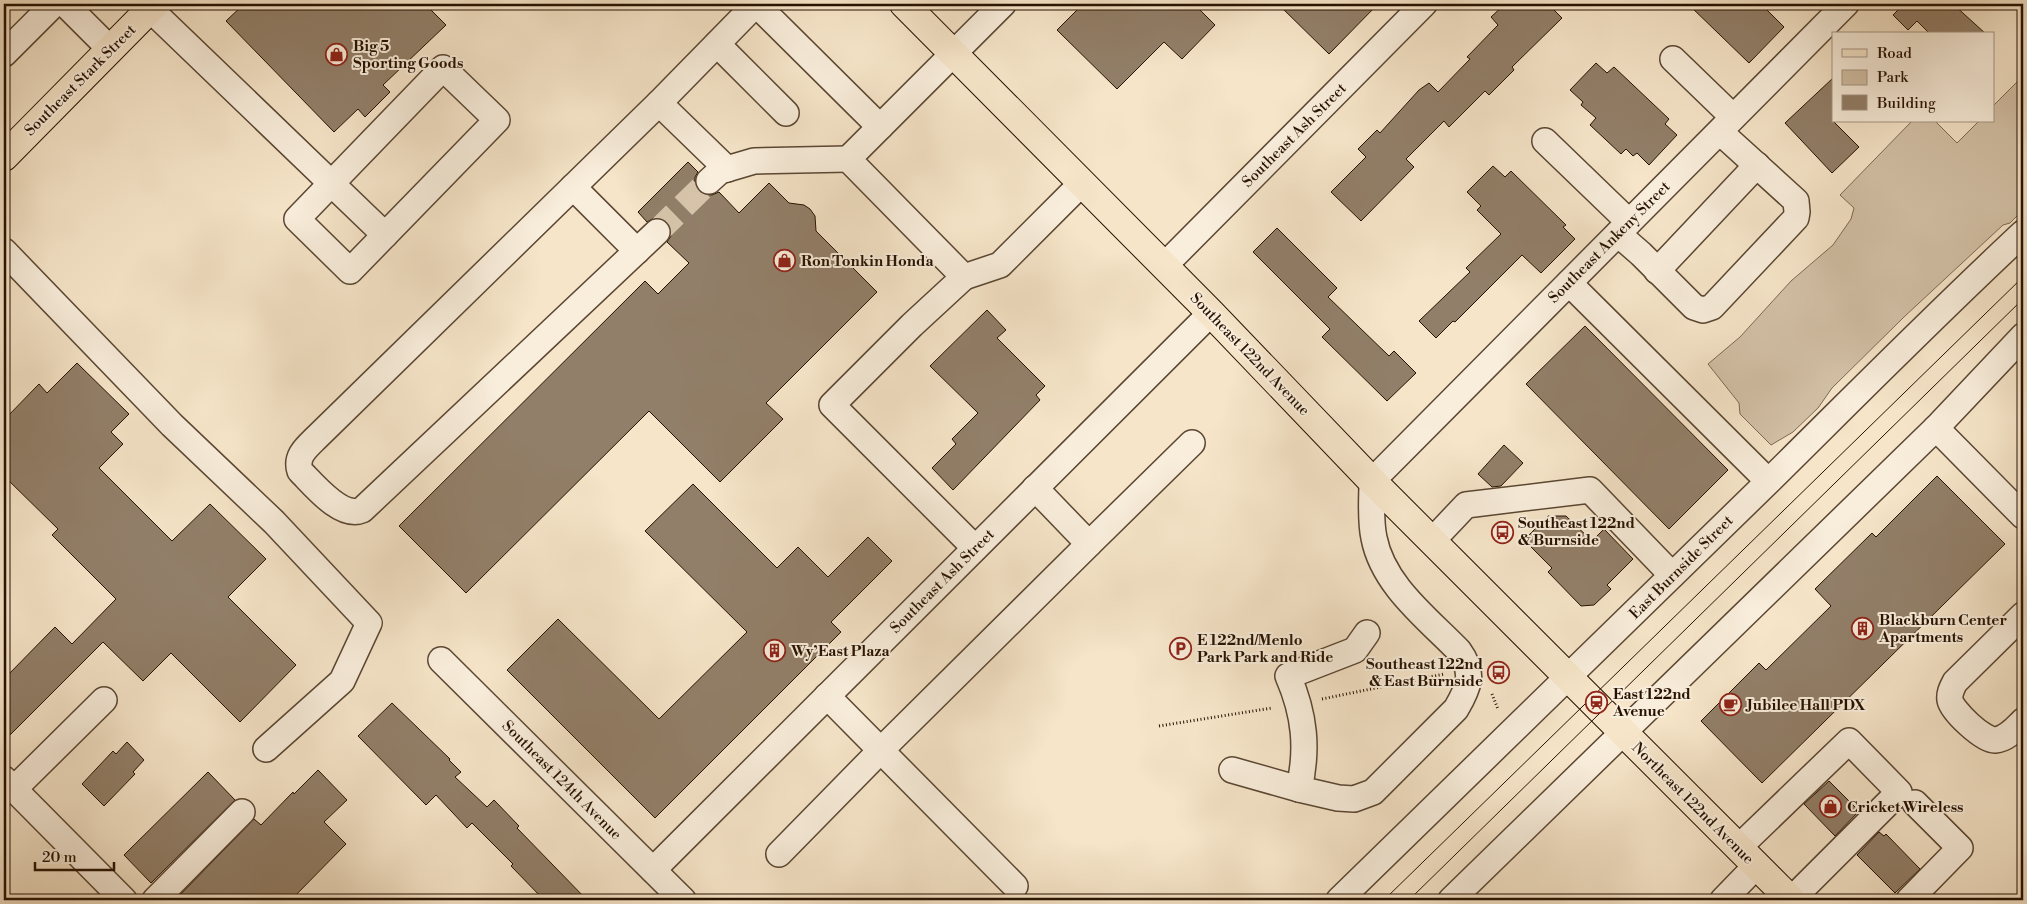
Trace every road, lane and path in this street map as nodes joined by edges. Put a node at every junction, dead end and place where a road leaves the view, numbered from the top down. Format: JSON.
{"nodes":[{"id":1,"x":54,"y":4,"type":"edge"},
{"id":2,"x":65,"y":4,"type":"edge"},
{"id":3,"x":904,"y":4,"type":"edge"},
{"id":4,"x":1003,"y":4,"type":"edge"},
{"id":5,"x":1424,"y":4,"type":"edge"},
{"id":6,"x":153,"y":6,"type":"edge"},
{"id":7,"x":1838,"y":6,"type":"edge"},
{"id":8,"x":717,"y":44,"type":"junction"},
{"id":9,"x":110,"y":49,"type":"junction"},
{"id":10,"x":4,"y":54,"type":"edge"},
{"id":11,"x":954,"y":54,"type":"junction"},
{"id":12,"x":1673,"y":59,"type":"dead end"},
{"id":13,"x":659,"y":103,"type":"junction"},
{"id":14,"x":786,"y":112,"type":"dead end"},
{"id":15,"x":1727,"y":124,"type":"junction"},
{"id":16,"x":880,"y":127,"type":"junction"},
{"id":17,"x":1544,"y":141,"type":"dead end"},
{"id":18,"x":4,"y":157,"type":"edge"},
{"id":19,"x":848,"y":159,"type":"junction"},
{"id":20,"x":1757,"y":165,"type":"junction"},
{"id":21,"x":332,"y":183,"type":"junction"},
{"id":22,"x":1082,"y":183,"type":"junction"},
{"id":23,"x":573,"y":187,"type":"junction"},
{"id":24,"x":1624,"y":228,"type":"junction"},
{"id":25,"x":657,"y":232,"type":"tunnel mouth"},
{"id":26,"x":2023,"y":233,"type":"edge"},
{"id":27,"x":386,"y":235,"type":"junction"},
{"id":28,"x":4,"y":251,"type":"edge"},
{"id":29,"x":637,"y":251,"type":"junction"},
{"id":30,"x":1164,"y":266,"type":"junction"},
{"id":31,"x":1657,"y":271,"type":"junction"},
{"id":32,"x":964,"y":277,"type":"junction"},
{"id":33,"x":1569,"y":283,"type":"junction"},
{"id":34,"x":1211,"y":313,"type":"junction"},
{"id":35,"x":2023,"y":336,"type":"edge"},
{"id":36,"x":1936,"y":428,"type":"junction"},
{"id":37,"x":1192,"y":442,"type":"dead end"},
{"id":38,"x":1372,"y":481,"type":"junction"},
{"id":39,"x":1768,"y":481,"type":"junction"},
{"id":40,"x":1035,"y":488,"type":"junction"},
{"id":41,"x":2023,"y":516,"type":"edge"},
{"id":42,"x":1432,"y":541,"type":"junction"},
{"id":43,"x":1089,"y":544,"type":"junction"},
{"id":44,"x":976,"y":548,"type":"junction"},
{"id":45,"x":1672,"y":575,"type":"junction"},
{"id":46,"x":2023,"y":615,"type":"edge"},
{"id":47,"x":1367,"y":633,"type":"dead end"},
{"id":48,"x":441,"y":660,"type":"dead end"},
{"id":49,"x":1468,"y":669,"type":"junction"},
{"id":50,"x":1567,"y":677,"type":"junction"},
{"id":51,"x":1492,"y":693,"type":"dead end"},
{"id":52,"x":827,"y":696,"type":"junction"},
{"id":53,"x":104,"y":700,"type":"dead end"},
{"id":54,"x":1298,"y":704,"type":"junction"},
{"id":55,"x":1596,"y":706,"type":"joint"},
{"id":56,"x":1498,"y":711,"type":"dead end"},
{"id":57,"x":2023,"y":721,"type":"edge"},
{"id":58,"x":1159,"y":726,"type":"dead end"},
{"id":59,"x":1623,"y":733,"type":"junction"},
{"id":60,"x":266,"y":749,"type":"dead end"},
{"id":61,"x":881,"y":750,"type":"junction"},
{"id":62,"x":1232,"y":770,"type":"dead end"},
{"id":63,"x":9,"y":784,"type":"edge"},
{"id":64,"x":1299,"y":789,"type":"junction"},
{"id":65,"x":1915,"y":803,"type":"dead end"},
{"id":66,"x":242,"y":812,"type":"dead end"},
{"id":67,"x":779,"y":854,"type":"dead end"},
{"id":68,"x":1747,"y":857,"type":"junction"},
{"id":69,"x":653,"y":870,"type":"junction"},
{"id":70,"x":1015,"y":886,"type":"dead end"},
{"id":71,"x":124,"y":900,"type":"edge"},
{"id":72,"x":155,"y":900,"type":"edge"},
{"id":73,"x":683,"y":900,"type":"edge"},
{"id":74,"x":1339,"y":900,"type":"edge"},
{"id":75,"x":1451,"y":900,"type":"edge"},
{"id":76,"x":1723,"y":900,"type":"edge"},
{"id":77,"x":1791,"y":900,"type":"edge"},
{"id":78,"x":1909,"y":900,"type":"edge"}],
"edges":[{"from":1,"to":10,"type":"street"},
{"from":2,"to":9,"type":"street"},
{"from":3,"to":11,"type":"main road","name":"Southeast 122nd Avenue"},
{"from":4,"to":11,"type":"street"},
{"from":5,"to":30,"type":"street","name":"Southeast Ash Street"},
{"from":6,"to":9,"type":"main road","name":"Southeast Stark Street"},
{"from":6,"to":21,"type":"street"},
{"from":7,"to":15,"type":"street","name":"Southeast Ankeny Street"},
{"from":8,"to":13,"type":"street"},
{"from":8,"to":14,"type":"street"},
{"from":8,"to":16,"type":"street"},
{"from":9,"to":18,"type":"main road","name":"Southeast Stark Street"},
{"from":11,"to":16,"type":"street"},
{"from":11,"to":22,"type":"main road","name":"Southeast 122nd Avenue"},
{"from":12,"to":15,"type":"street"},
{"from":13,"to":19,"type":"street"},
{"from":13,"to":23,"type":"street"},
{"from":15,"to":20,"type":"street"},
{"from":15,"to":24,"type":"street","name":"Southeast Ankeny Street"},
{"from":16,"to":19,"type":"street"},
{"from":17,"to":24,"type":"street"},
{"from":19,"to":32,"type":"street"},
{"from":20,"to":31,"type":"street"},
{"from":20,"to":31,"type":"street"},
{"from":21,"to":27,"type":"street"},
{"from":21,"to":27,"type":"street"},
{"from":21,"to":27,"type":"street"},
{"from":22,"to":30,"type":"main road","name":"Southeast 122nd Avenue"},
{"from":22,"to":32,"type":"street"},
{"from":23,"to":29,"type":"street"},
{"from":23,"to":29,"type":"street"},
{"from":24,"to":31,"type":"street"},
{"from":24,"to":33,"type":"street","name":"Southeast Ankeny Street"},
{"from":25,"to":29,"type":"street"},
{"from":26,"to":39,"type":"street","name":"East Burnside Street"},
{"from":28,"to":60,"type":"street"},
{"from":30,"to":34,"type":"main road","name":"Southeast 122nd Avenue"},
{"from":32,"to":44,"type":"street"},
{"from":33,"to":38,"type":"street","name":"Southeast Ankeny Street"},
{"from":33,"to":39,"type":"street"},
{"from":34,"to":38,"type":"main road","name":"Southeast 122nd Avenue"},
{"from":34,"to":40,"type":"street","name":"Southeast Ash Street"},
{"from":35,"to":36,"type":"street"},
{"from":36,"to":41,"type":"street"},
{"from":36,"to":59,"type":"street"},
{"from":37,"to":43,"type":"street"},
{"from":38,"to":42,"type":"main road","name":"Southeast 122nd Avenue"},
{"from":38,"to":49,"type":"street"},
{"from":39,"to":45,"type":"street","name":"East Burnside Street"},
{"from":40,"to":43,"type":"street"},
{"from":40,"to":44,"type":"street","name":"Southeast Ash Street"},
{"from":42,"to":45,"type":"street"},
{"from":42,"to":50,"type":"main road","name":"Southeast 122nd Avenue"},
{"from":43,"to":61,"type":"street"},
{"from":44,"to":52,"type":"street","name":"Southeast Ash Street"},
{"from":45,"to":50,"type":"street","name":"East Burnside Street"},
{"from":46,"to":57,"type":"street"},
{"from":47,"to":54,"type":"street"},
{"from":48,"to":69,"type":"street","name":"Southeast 124th Avenue"},
{"from":49,"to":54,"type":"path"},
{"from":49,"to":64,"type":"street"},
{"from":50,"to":55,"type":"main road","name":"Southeast 122nd Avenue"},
{"from":50,"to":74,"type":"street","name":"East Burnside Street"},
{"from":51,"to":56,"type":"path"},
{"from":52,"to":61,"type":"street"},
{"from":52,"to":69,"type":"street","name":"Southeast Ash Street"},
{"from":53,"to":63,"type":"street"},
{"from":54,"to":58,"type":"path"},
{"from":54,"to":64,"type":"street"},
{"from":55,"to":59,"type":"main road","name":"Northeast 122nd Avenue"},
{"from":59,"to":68,"type":"main road","name":"Northeast 122nd Avenue"},
{"from":59,"to":75,"type":"street"},
{"from":61,"to":67,"type":"street"},
{"from":61,"to":70,"type":"street"},
{"from":62,"to":64,"type":"street"},
{"from":63,"to":71,"type":"street"},
{"from":65,"to":78,"type":"street"},
{"from":66,"to":72,"type":"street"},
{"from":68,"to":76,"type":"street"},
{"from":68,"to":77,"type":"main road","name":"Northeast 122nd Avenue"},
{"from":68,"to":77,"type":"street"},
{"from":69,"to":73,"type":"street","name":"Southeast 124th Avenue"}]}
